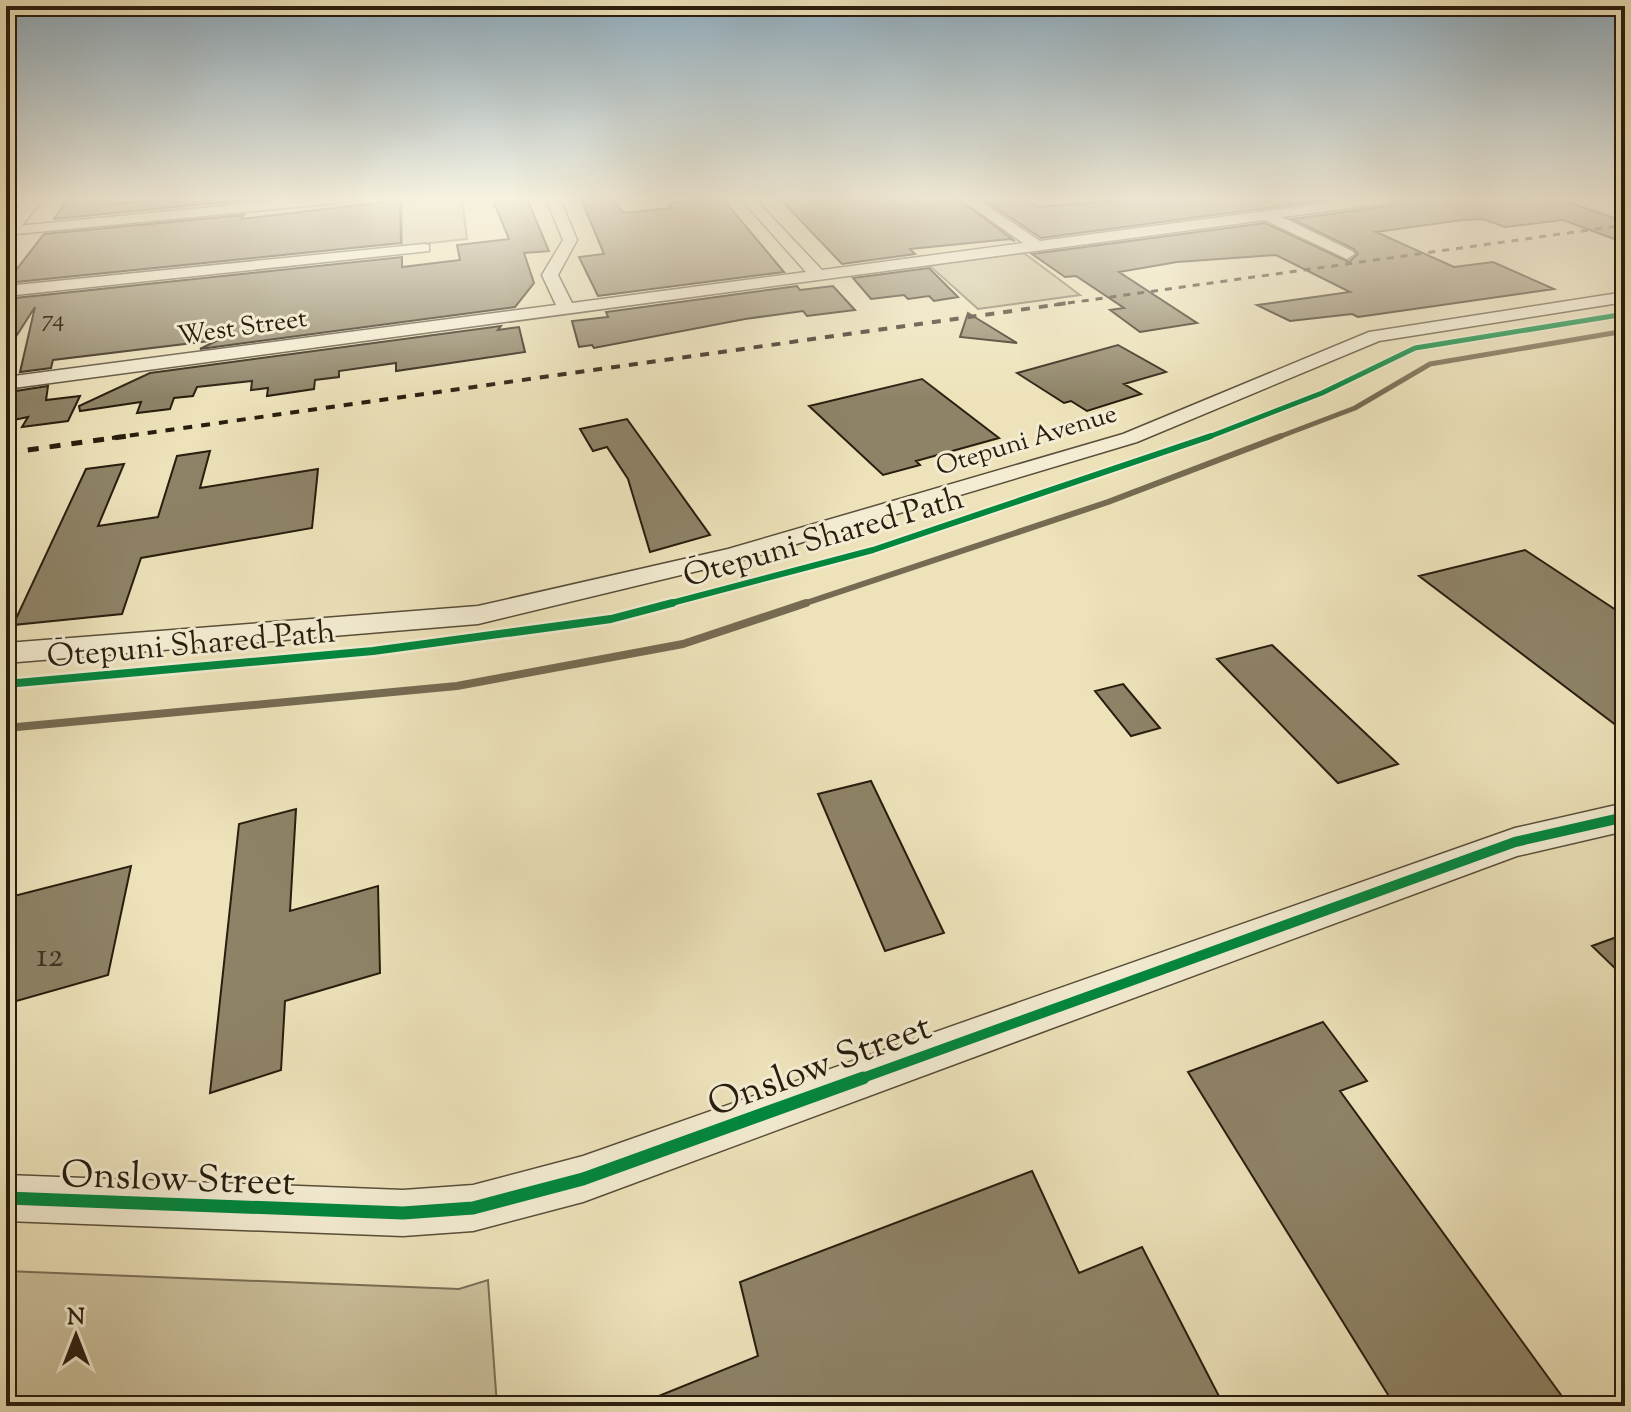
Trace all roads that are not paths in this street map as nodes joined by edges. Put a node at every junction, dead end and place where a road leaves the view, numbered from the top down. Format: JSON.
{"nodes":[{"id":1,"x":260,"y":265,"type":"edge"},
{"id":2,"x":553,"y":265,"type":"edge"},
{"id":3,"x":809,"y":265,"type":"edge"},
{"id":4,"x":894,"y":265,"type":"edge"},
{"id":5,"x":818,"y":275,"type":"junction"},
{"id":6,"x":6,"y":291,"type":"edge"},
{"id":7,"x":1625,"y":297,"type":"edge"},
{"id":8,"x":567,"y":309,"type":"junction"},
{"id":9,"x":6,"y":383,"type":"edge"},
{"id":10,"x":6,"y":653,"type":"edge"},
{"id":11,"x":1625,"y":817,"type":"edge"},
{"id":12,"x":6,"y":1198,"type":"edge"}],
"edges":[{"from":1,"to":6,"type":"street"},
{"from":2,"to":8,"type":"street"},
{"from":3,"to":5,"type":"street"},
{"from":4,"to":5,"type":"street","name":"West Street"},
{"from":5,"to":8,"type":"street","name":"West Street"},
{"from":7,"to":10,"type":"street","name":"Otepuni Avenue"},
{"from":8,"to":9,"type":"street","name":"West Street"},
{"from":11,"to":12,"type":"street","name":"Onslow Street"}]}
